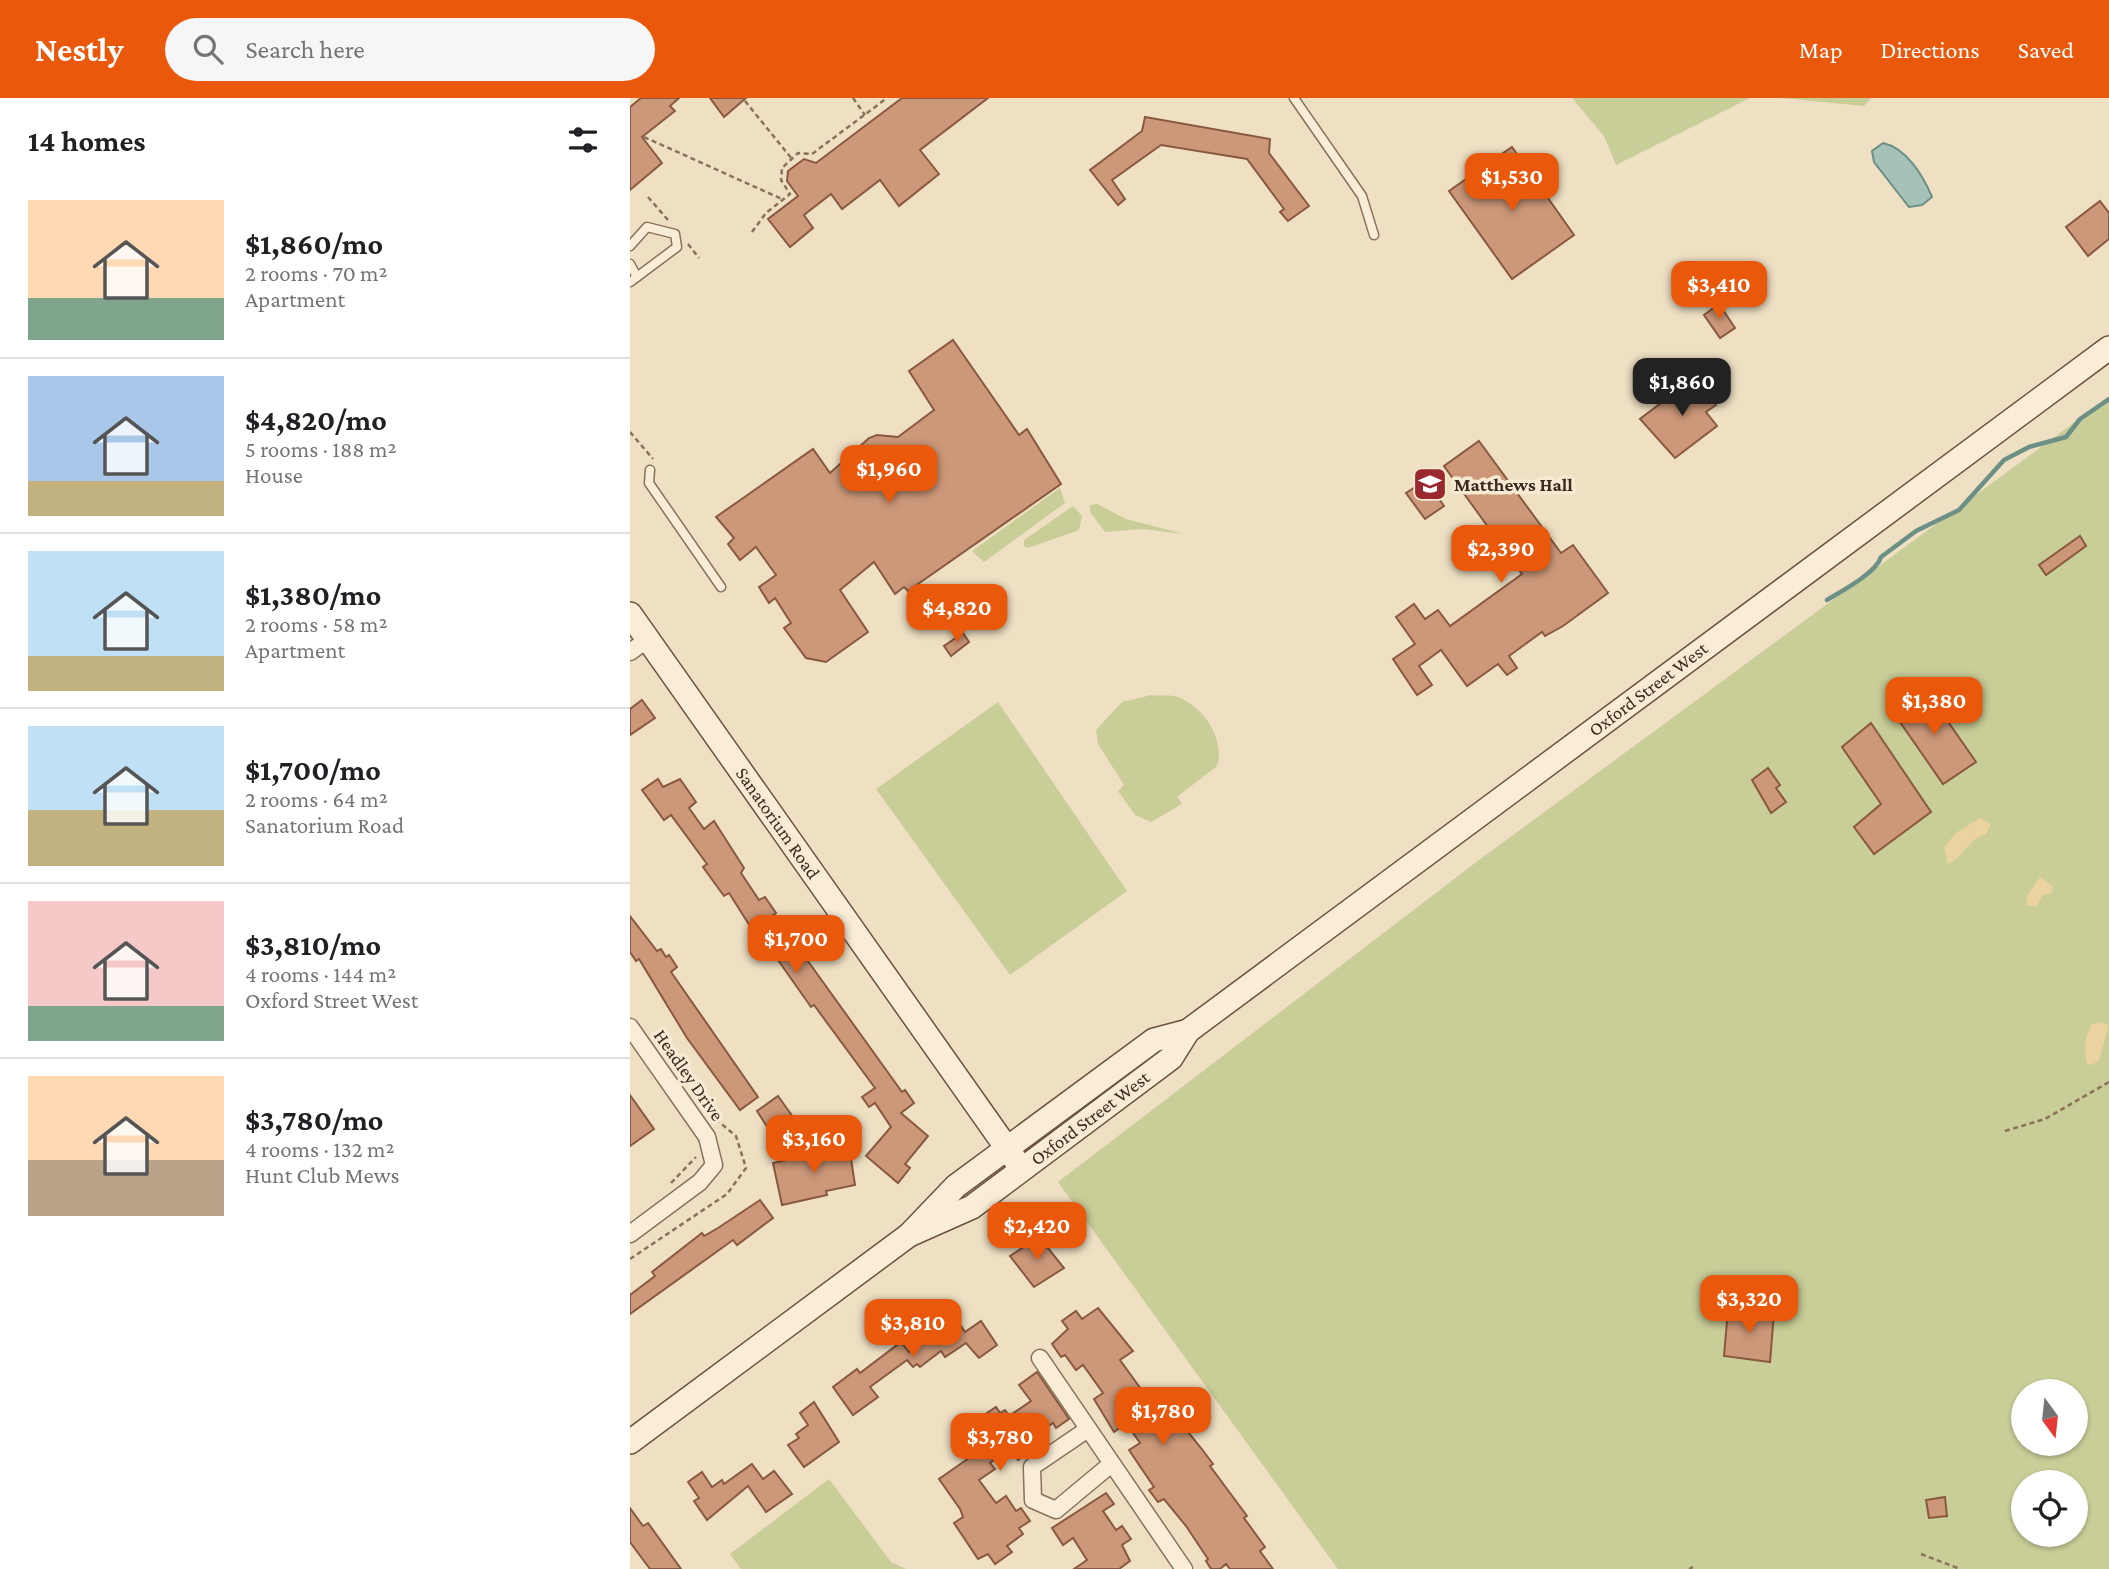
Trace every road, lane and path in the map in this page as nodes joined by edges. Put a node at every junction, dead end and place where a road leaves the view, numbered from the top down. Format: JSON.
{"nodes":[{"id":1,"x":853,"y":98,"type":"edge"},
{"id":2,"x":887,"y":98,"type":"edge"},
{"id":3,"x":1294,"y":98,"type":"edge"},
{"id":4,"x":745,"y":101,"type":"dead end"},
{"id":5,"x":865,"y":115,"type":"junction"},
{"id":6,"x":644,"y":137,"type":"dead end"},
{"id":7,"x":792,"y":159,"type":"junction"},
{"id":8,"x":782,"y":199,"type":"junction"},
{"id":9,"x":752,"y":232,"type":"dead end"},
{"id":10,"x":1374,"y":235,"type":"dead end"},
{"id":11,"x":630,"y":246,"type":"edge"},
{"id":12,"x":630,"y":264,"type":"edge"},
{"id":13,"x":634,"y":279,"type":"edge"},
{"id":14,"x":2109,"y":348,"type":"edge"},
{"id":15,"x":630,"y":432,"type":"edge"},
{"id":16,"x":658,"y":464,"type":"dead end"},
{"id":17,"x":650,"y":470,"type":"dead end"},
{"id":18,"x":721,"y":587,"type":"dead end"},
{"id":19,"x":630,"y":614,"type":"edge"},
{"id":20,"x":639,"y":645,"type":"edge"},
{"id":21,"x":630,"y":1027,"type":"edge"},
{"id":22,"x":1188,"y":1031,"type":"junction"},
{"id":23,"x":2109,"y":1082,"type":"edge"},
{"id":24,"x":2006,"y":1131,"type":"dead end"},
{"id":25,"x":1007,"y":1148,"type":"junction"},
{"id":26,"x":699,"y":1154,"type":"dead end"},
{"id":27,"x":1022,"y":1169,"type":"junction"},
{"id":28,"x":666,"y":1188,"type":"dead end"},
{"id":29,"x":630,"y":1234,"type":"edge"},
{"id":30,"x":909,"y":1236,"type":"junction"},
{"id":31,"x":1040,"y":1358,"type":"dead end"},
{"id":32,"x":1088,"y":1429,"type":"junction"},
{"id":33,"x":630,"y":1442,"type":"edge"},
{"id":34,"x":1110,"y":1465,"type":"junction"},
{"id":35,"x":1921,"y":1554,"type":"dead end"},
{"id":36,"x":1184,"y":1569,"type":"edge"},
{"id":37,"x":1960,"y":1569,"type":"edge"}],
"edges":[{"from":1,"to":5,"type":"path"},
{"from":2,"to":5,"type":"path"},
{"from":3,"to":10,"type":"lane"},
{"from":4,"to":7,"type":"path"},
{"from":5,"to":7,"type":"path"},
{"from":6,"to":8,"type":"path"},
{"from":7,"to":8,"type":"path"},
{"from":8,"to":9,"type":"path"},
{"from":11,"to":13,"type":"lane"},
{"from":12,"to":13,"type":"lane"},
{"from":14,"to":22,"type":"main road","name":"Oxford Street West"},
{"from":15,"to":16,"type":"path"},
{"from":17,"to":18,"type":"lane"},
{"from":19,"to":20,"type":"main road","name":"Sanatorium Road"},
{"from":20,"to":25,"type":"main road","name":"Sanatorium Road"},
{"from":21,"to":29,"type":"street","name":"Headley Drive"},
{"from":22,"to":25,"type":"main road","name":"Oxford Street West"},
{"from":22,"to":27,"type":"main road","name":"Oxford Street West"},
{"from":23,"to":24,"type":"path"},
{"from":25,"to":27,"type":"main road","name":"Sanatorium Road"},
{"from":25,"to":30,"type":"main road","name":"Oxford Street West"},
{"from":26,"to":28,"type":"path"},
{"from":27,"to":30,"type":"main road","name":"Oxford Street West"},
{"from":30,"to":33,"type":"main road","name":"Oxford Street West"},
{"from":31,"to":32,"type":"street"},
{"from":32,"to":34,"type":"street"},
{"from":32,"to":34,"type":"street"},
{"from":34,"to":36,"type":"street"},
{"from":35,"to":37,"type":"path"}]}
